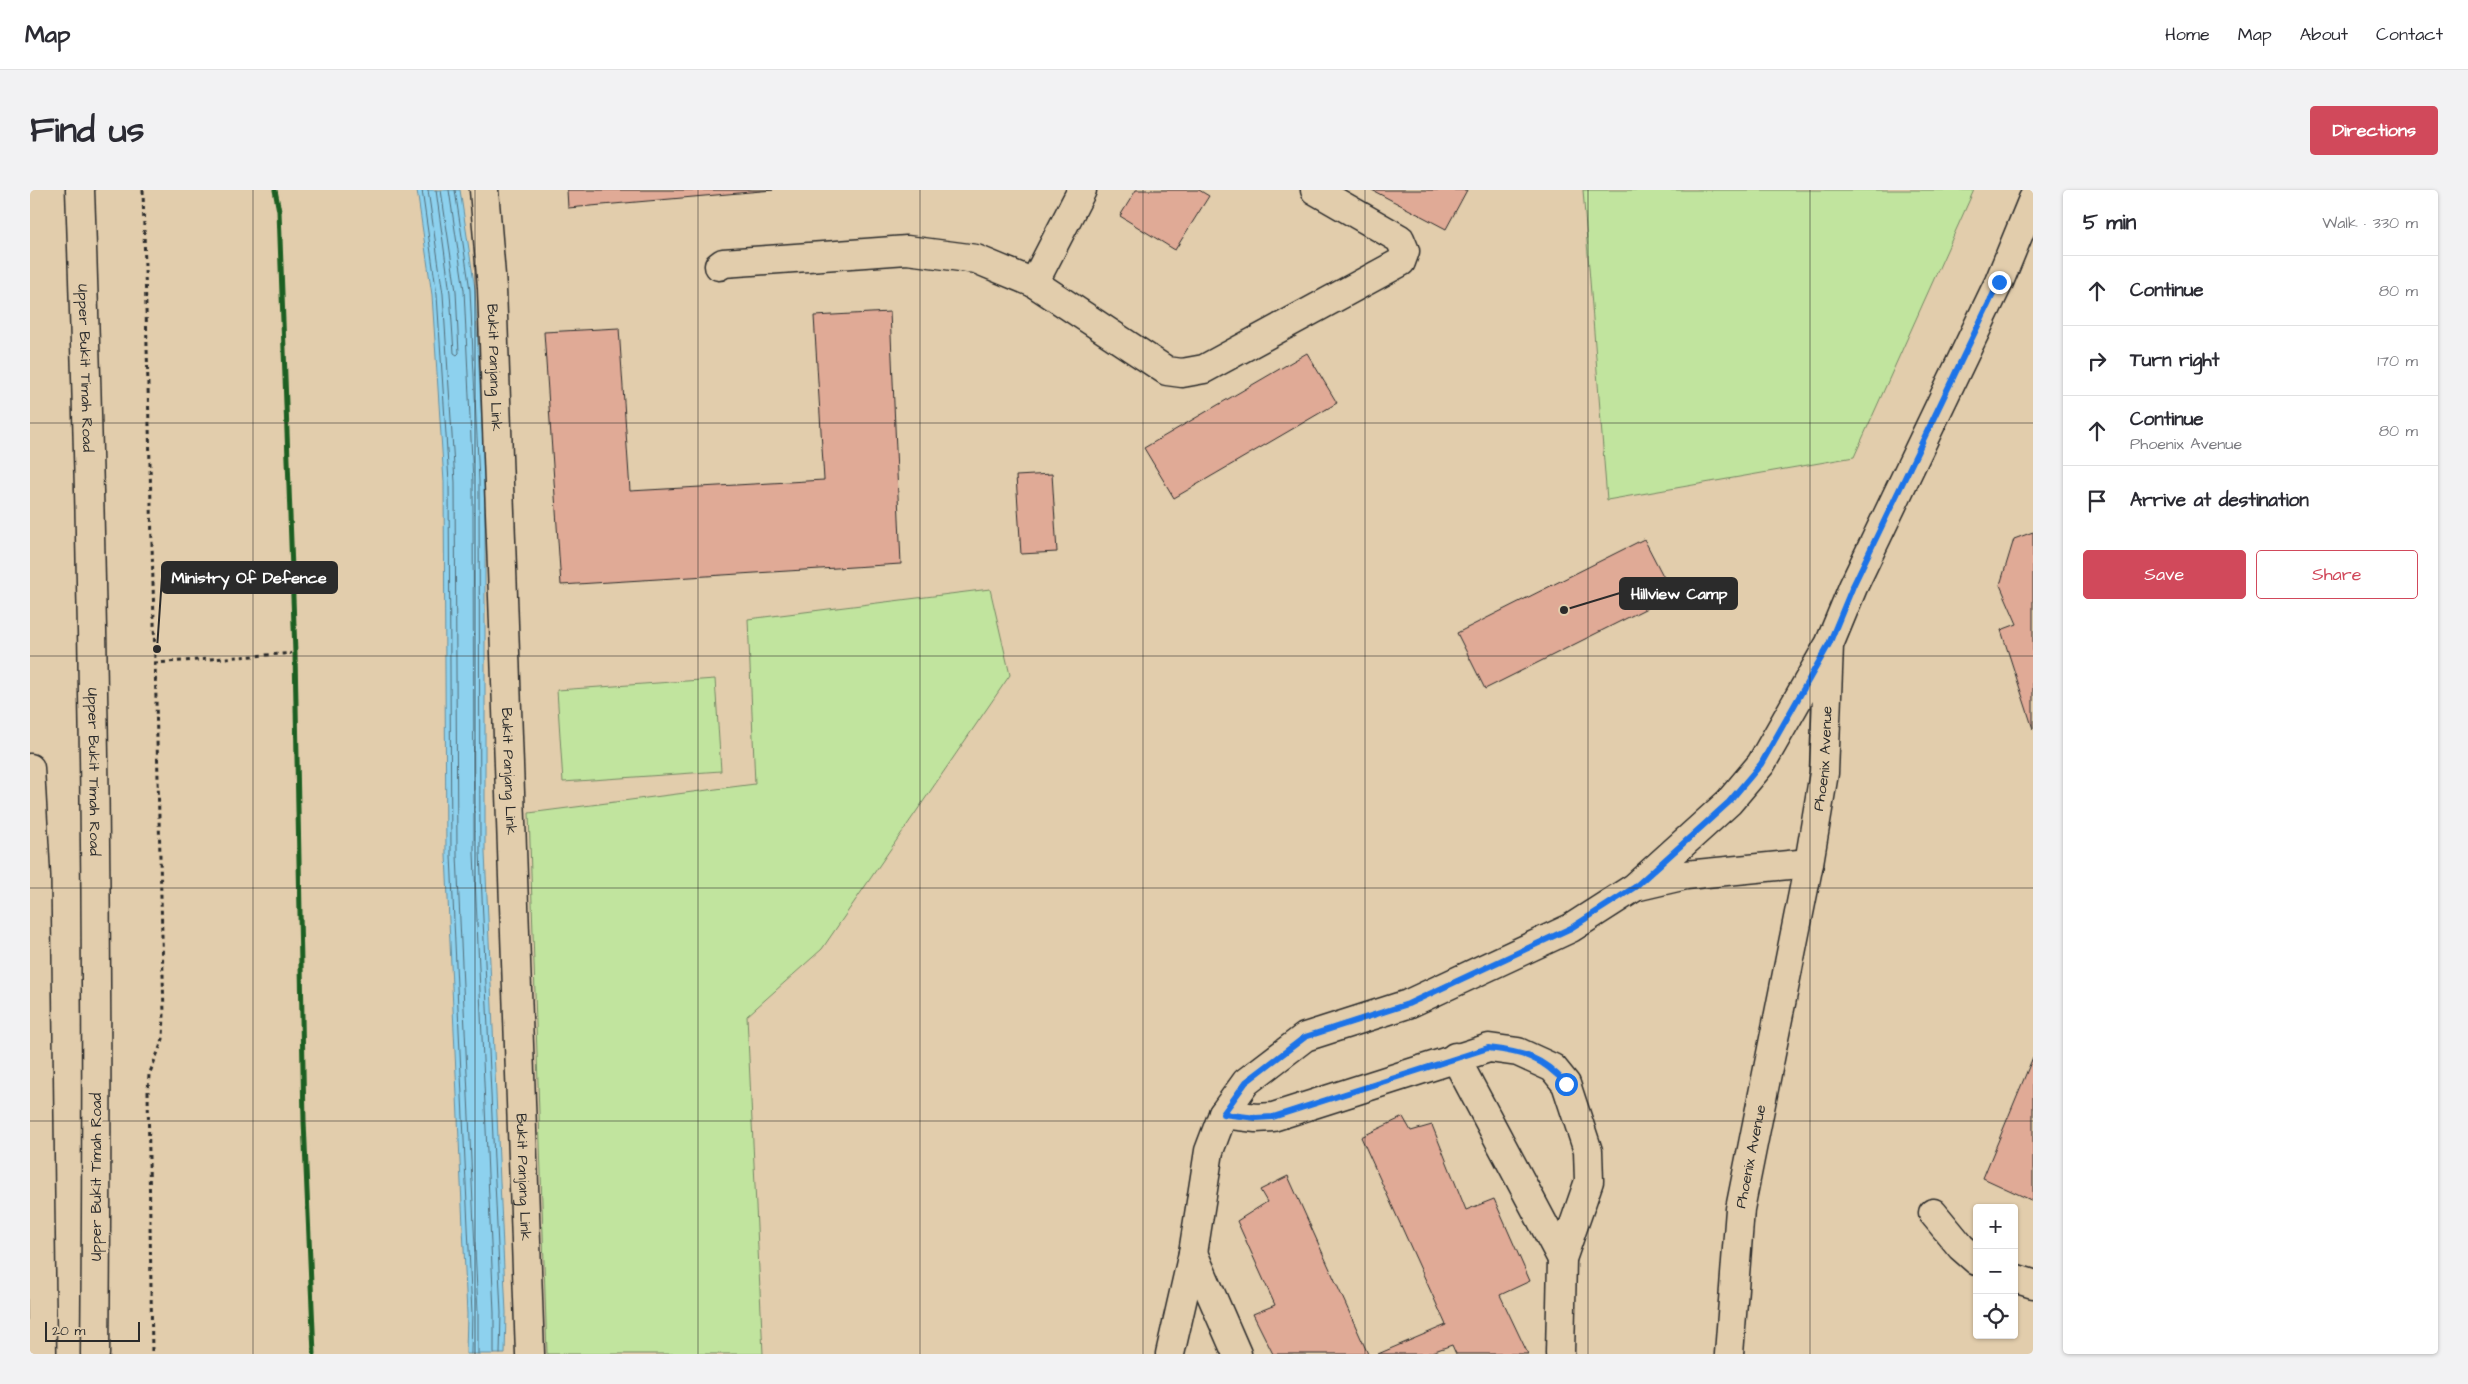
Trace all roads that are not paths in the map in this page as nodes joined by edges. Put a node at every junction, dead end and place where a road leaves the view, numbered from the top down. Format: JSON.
{"nodes":[{"id":1,"x":80,"y":190,"type":"edge"},
{"id":2,"x":484,"y":190,"type":"edge"},
{"id":3,"x":1082,"y":190,"type":"edge"},
{"id":4,"x":1315,"y":190,"type":"edge"},
{"id":5,"x":2033,"y":199,"type":"edge"},
{"id":6,"x":719,"y":266,"type":"dead end"},
{"id":7,"x":1034,"y":283,"type":"junction"},
{"id":8,"x":1829,"y":644,"type":"junction"},
{"id":9,"x":30,"y":768,"type":"edge"},
{"id":10,"x":1809,"y":864,"type":"junction"},
{"id":11,"x":1635,"y":887,"type":"junction"},
{"id":12,"x":1455,"y":1057,"type":"junction"},
{"id":13,"x":1223,"y":1114,"type":"junction"},
{"id":14,"x":1933,"y":1213,"type":"dead end"},
{"id":15,"x":1193,"y":1253,"type":"junction"},
{"id":16,"x":1973,"y":1258,"type":"edge"},
{"id":17,"x":1562,"y":1259,"type":"junction"},
{"id":18,"x":2018,"y":1279,"type":"edge"},
{"id":19,"x":2033,"y":1284,"type":"edge"},
{"id":20,"x":38,"y":1352,"type":"edge"},
{"id":21,"x":95,"y":1354,"type":"edge"},
{"id":22,"x":530,"y":1354,"type":"edge"},
{"id":23,"x":1170,"y":1354,"type":"edge"},
{"id":24,"x":1237,"y":1354,"type":"edge"},
{"id":25,"x":1560,"y":1354,"type":"edge"},
{"id":26,"x":1729,"y":1354,"type":"edge"}],
"edges":[{"from":1,"to":21,"type":"main road","name":"Upper Bukit Timah Road"},
{"from":2,"to":22,"type":"main road","name":"Bukit Panjang Link"},
{"from":3,"to":7,"type":"main road"},
{"from":4,"to":7,"type":"main road"},
{"from":5,"to":8,"type":"main road","name":"Phoenix Avenue"},
{"from":6,"to":7,"type":"main road"},
{"from":8,"to":10,"type":"main road","name":"Phoenix Avenue"},
{"from":8,"to":11,"type":"main road"},
{"from":9,"to":20,"type":"main road"},
{"from":10,"to":11,"type":"main road"},
{"from":10,"to":26,"type":"main road","name":"Phoenix Avenue"},
{"from":11,"to":13,"type":"main road"},
{"from":12,"to":13,"type":"main road"},
{"from":12,"to":17,"type":"main road"},
{"from":12,"to":17,"type":"main road"},
{"from":13,"to":15,"type":"main road"},
{"from":14,"to":16,"type":"main road"},
{"from":15,"to":23,"type":"main road"},
{"from":15,"to":24,"type":"main road"},
{"from":17,"to":25,"type":"main road"},
{"from":18,"to":19,"type":"main road"}]}
